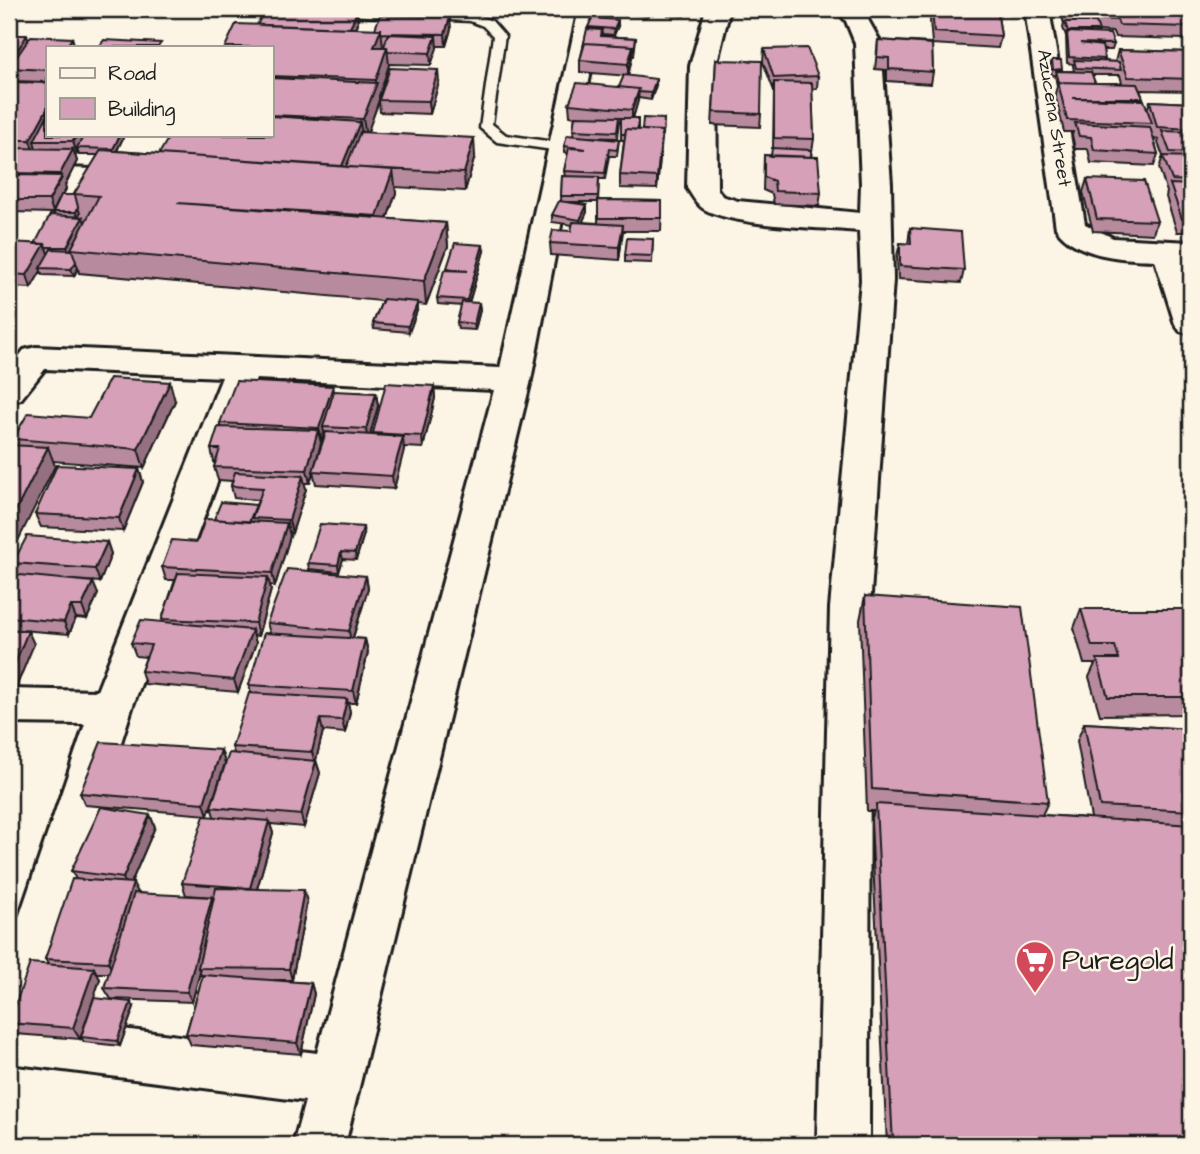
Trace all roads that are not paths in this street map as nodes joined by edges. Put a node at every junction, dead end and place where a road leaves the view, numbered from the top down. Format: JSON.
{"nodes":[{"id":1,"x":306,"y":9,"type":"edge"},
{"id":2,"x":591,"y":9,"type":"edge"},
{"id":3,"x":718,"y":9,"type":"edge"},
{"id":4,"x":848,"y":9,"type":"edge"},
{"id":5,"x":1037,"y":9,"type":"edge"},
{"id":6,"x":560,"y":147,"type":"junction"},
{"id":7,"x":9,"y":154,"type":"edge"},
{"id":8,"x":93,"y":157,"type":"edge"},
{"id":9,"x":874,"y":223,"type":"junction"},
{"id":10,"x":1179,"y":250,"type":"edge"},
{"id":11,"x":1191,"y":324,"type":"edge"},
{"id":12,"x":243,"y":368,"type":"junction"},
{"id":13,"x":514,"y":380,"type":"junction"},
{"id":14,"x":9,"y":391,"type":"edge"},
{"id":15,"x":9,"y":706,"type":"edge"},
{"id":16,"x":111,"y":708,"type":"junction"},
{"id":17,"x":9,"y":1018,"type":"edge"},
{"id":18,"x":9,"y":1039,"type":"edge"},
{"id":19,"x":336,"y":1080,"type":"junction"},
{"id":20,"x":319,"y":1145,"type":"edge"},
{"id":21,"x":844,"y":1145,"type":"edge"}],
"edges":[{"from":1,"to":6,"type":"lane"},
{"from":2,"to":6,"type":"street"},
{"from":3,"to":9,"type":"street"},
{"from":4,"to":9,"type":"street"},
{"from":5,"to":10,"type":"street","name":"Azucena Street"},
{"from":6,"to":13,"type":"street"},
{"from":7,"to":8,"type":"street"},
{"from":9,"to":21,"type":"street"},
{"from":10,"to":11,"type":"street"},
{"from":12,"to":13,"type":"street"},
{"from":12,"to":14,"type":"street"},
{"from":12,"to":16,"type":"street"},
{"from":13,"to":19,"type":"street"},
{"from":15,"to":16,"type":"street"},
{"from":16,"to":17,"type":"street"},
{"from":18,"to":19,"type":"street"},
{"from":19,"to":20,"type":"street"}]}
